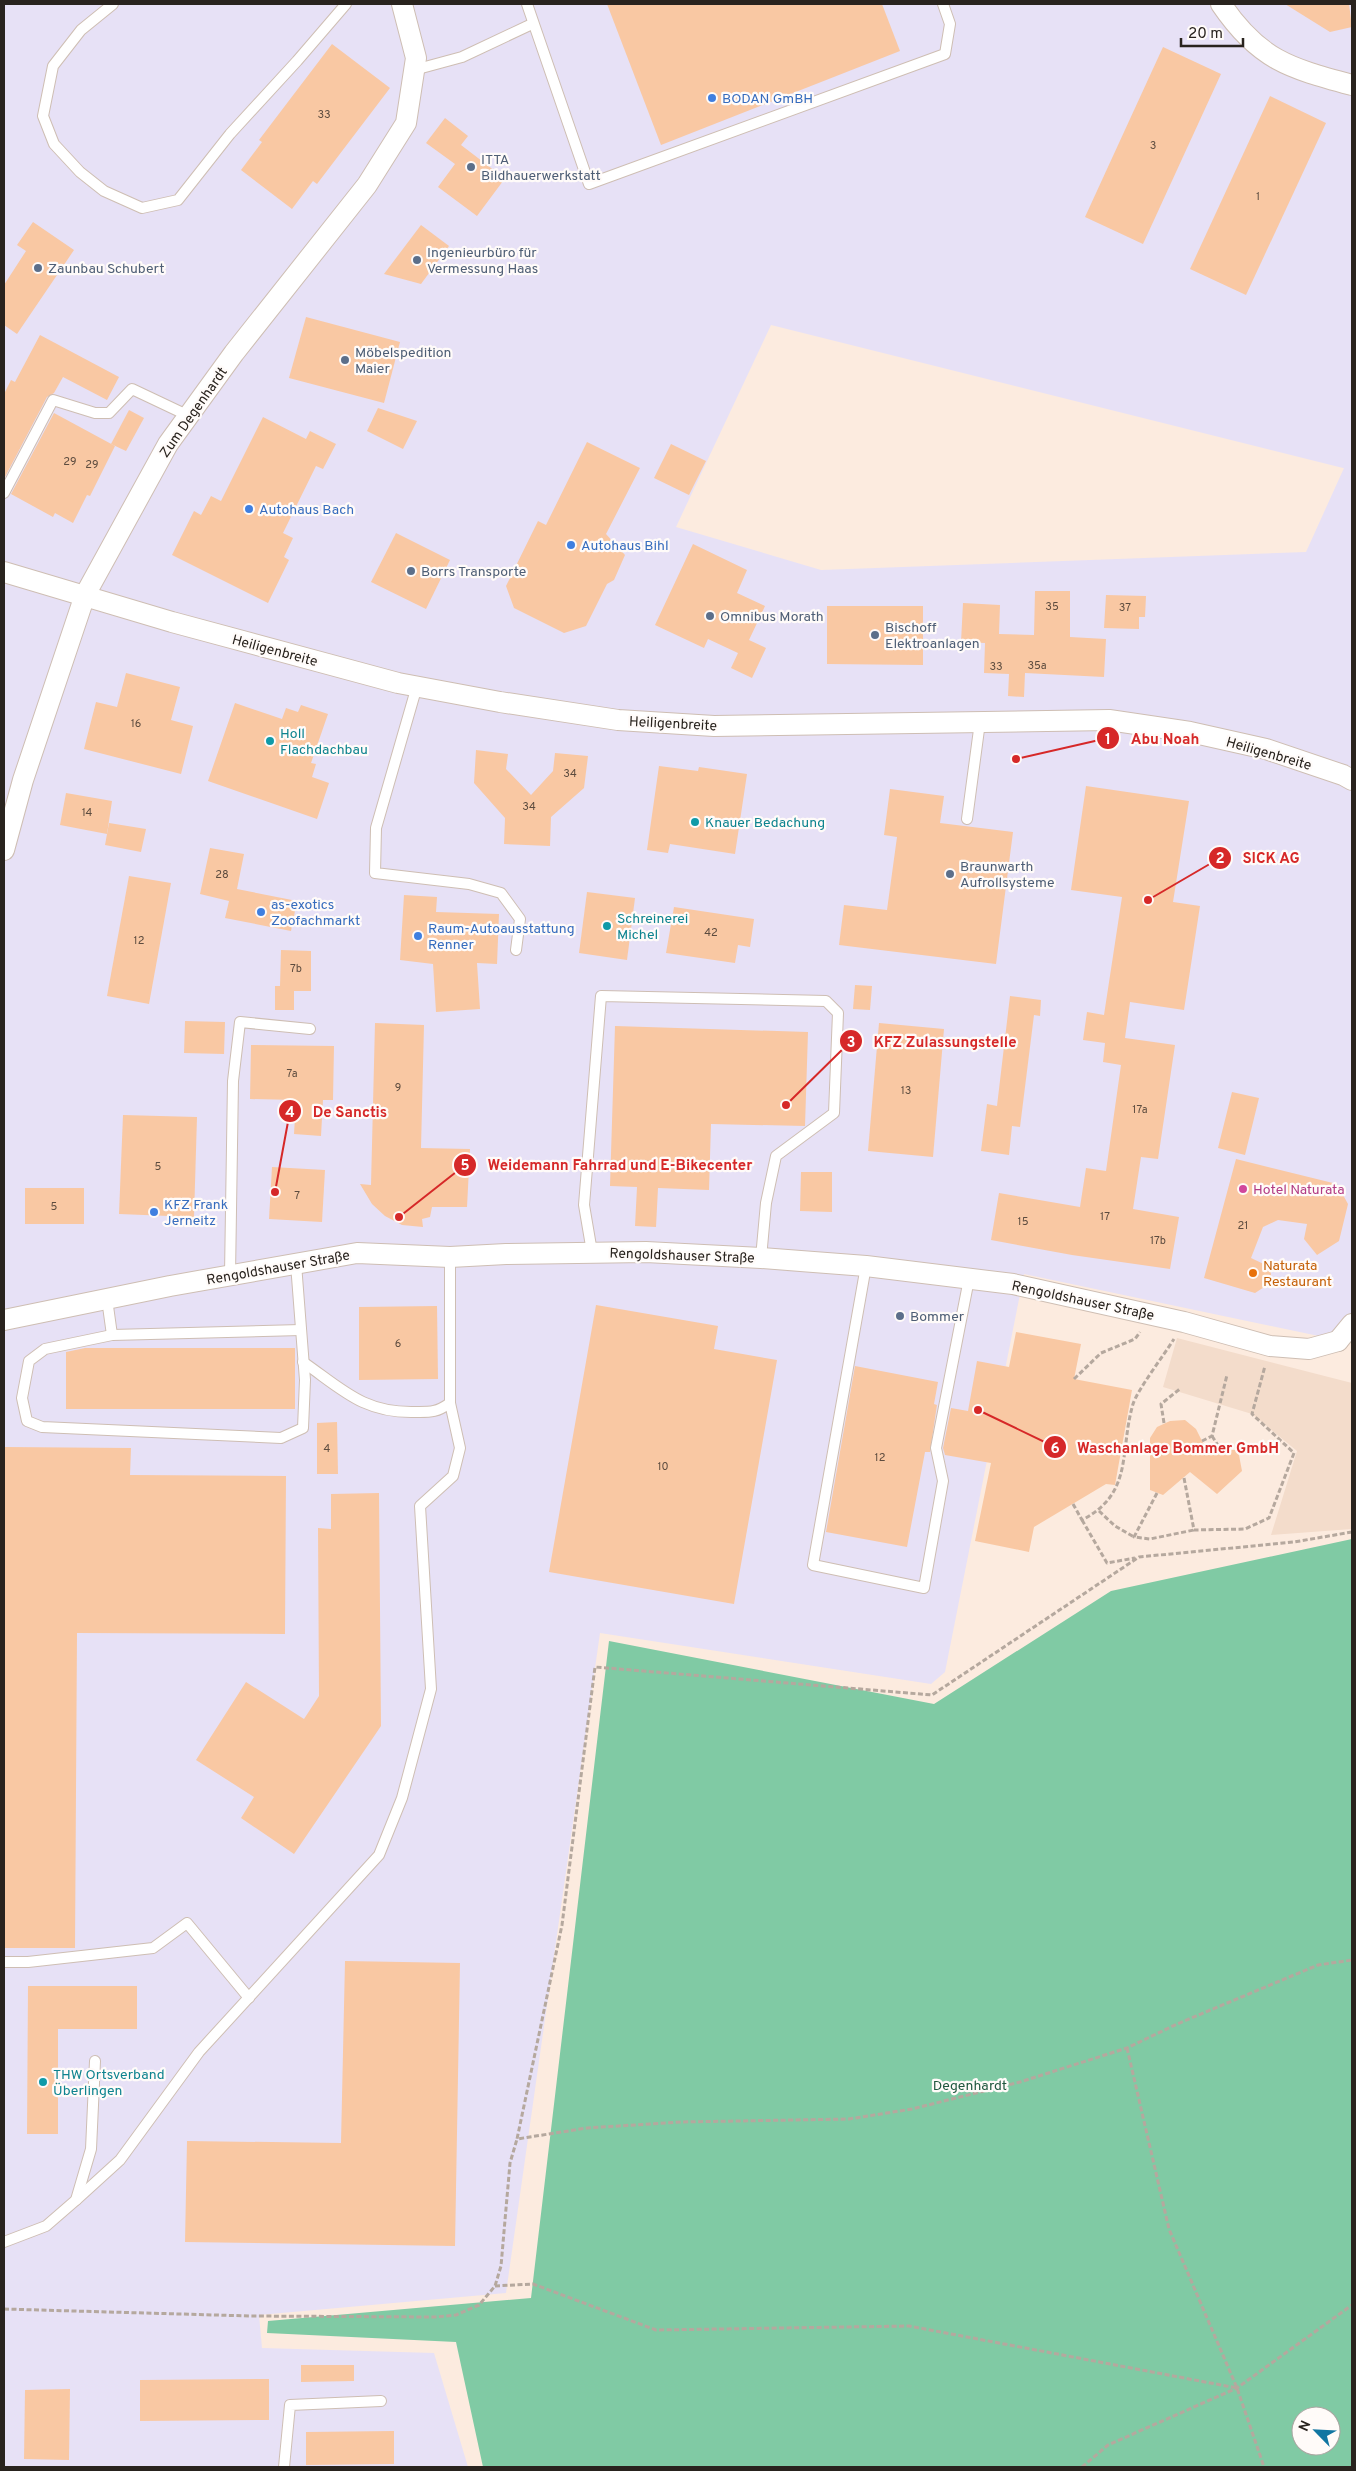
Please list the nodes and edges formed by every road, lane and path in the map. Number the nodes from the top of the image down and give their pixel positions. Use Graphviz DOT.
graph roads {
  1 [pos="114,4"];
  2 [pos="346,4"];
  3 [pos="402,4"];
  4 [pos="527,4"];
  5 [pos="943,4"];
  6 [pos="1221,4"];
  7 [pos="532,24"];
  8 [pos="414,70"];
  9 [pos="1352,85"];
  10 [pos="189,416"];
  11 [pos="4,493"];
  12 [pos="4,572"];
  13 [pos="85,595"];
  14 [pos="417,686"];
  15 [pos="980,722"];
  16 [pos="1352,780"];
  17 [pos="967,819"];
  18 [pos="4,850"];
  19 [pos="516,950"];
  20 [pos="310,1029"];
  21 [pos="592,1252"];
  22 [pos="450,1257"];
  23 [pos="761,1258"];
  24 [pos="296,1264"];
  25 [pos="866,1266"];
  26 [pos="230,1275"];
  27 [pos="968,1279"];
  28 [pos="106,1299"];
  29 [pos="1152,1315"];
  30 [pos="4,1320"];
  31 [pos="1184,1322"];
  32 [pos="1352,1324"];
  33 [pos="301,1330"];
  34 [pos="112,1334"];
  35 [pos="1270,1346"];
  36 [pos="1345,1346"];
  37 [pos="303,1362"];
  38 [pos="1227,1375"];
  39 [pos="1074,1379"];
  40 [pos="1181,1388"];
  41 [pos="450,1403"];
  42 [pos="1164,1423"];
  43 [pos="1212,1436"];
  44 [pos="1202,1441"];
  45 [pos="1221,1450"];
  46 [pos="1184,1478"];
  47 [pos="1157,1493"];
  48 [pos="1073,1504"];
  49 [pos="1099,1511"];
  50 [pos="1082,1520"];
  51 [pos="1194,1530"];
  52 [pos="1352,1532"];
  53 [pos="1134,1537"];
  54 [pos="1139,1557"];
  55 [pos="1352,1960"];
  56 [pos="4,1962"];
  57 [pos="249,1998"];
  58 [pos="1127,2048"];
  59 [pos="95,2061"];
  60 [pos="517,2139"];
  61 [pos="76,2200"];
  62 [pos="4,2242"];
  63 [pos="495,2286"];
  64 [pos="1352,2306"];
  65 [pos="4,2309"];
  66 [pos="1237,2388"];
  67 [pos="381,2401"];
  68 [pos="284,2467"];
  69 [pos="1082,2467"];
  70 [pos="1264,2467"];
  1 -- 2 [label="lane"];
  3 -- 8 [label="street, Zum Degenhardt"];
  4 -- 7 [label="lane"];
  5 -- 7 [label="lane"];
  6 -- 9 [label="street"];
  7 -- 8 [label="lane"];
  8 -- 10 [label="street, Zum Degenhardt"];
  10 -- 11 [label="lane"];
  10 -- 13 [label="street, Zum Degenhardt"];
  12 -- 13 [label="street, Heiligenbreite"];
  13 -- 14 [label="street, Heiligenbreite"];
  13 -- 18 [label="street, Zum Degenhardt"];
  14 -- 15 [label="street, Heiligenbreite"];
  14 -- 19 [label="lane"];
  15 -- 16 [label="street, Heiligenbreite"];
  15 -- 17 [label="lane"];
  20 -- 26 [label="lane"];
  21 -- 22 [label="street, Rengoldshauser Straße"];
  21 -- 23 [label="street, Rengoldshauser Straße"];
  21 -- 23 [label="lane"];
  22 -- 24 [label="street, Rengoldshauser Straße"];
  22 -- 41 [label="lane"];
  23 -- 25 [label="street, Rengoldshauser Straße"];
  24 -- 26 [label="street, Rengoldshauser Straße"];
  24 -- 33 [label="lane"];
  25 -- 27 [label="street, Rengoldshauser Straße"];
  25 -- 27 [label="lane"];
  26 -- 28 [label="street, Rengoldshauser Straße"];
  27 -- 29 [label="street, Rengoldshauser Straße"];
  28 -- 30 [label="street, Rengoldshauser Straße"];
  28 -- 34 [label="lane"];
  29 -- 31 [label="street, Rengoldshauser Straße"];
  29 -- 39 [label="path"];
  31 -- 35 [label="street, Rengoldshauser Straße"];
  31 -- 49 [label="path"];
  32 -- 36 [label="street"];
  33 -- 34 [label="lane"];
  33 -- 37 [label="lane"];
  34 -- 37 [label="lane"];
  35 -- 36 [label="street, Rengoldshauser Straße"];
  35 -- 51 [label="path"];
  37 -- 41 [label="lane"];
  38 -- 43 [label="path"];
  40 -- 42 [label="path"];
  41 -- 57 [label="lane"];
  43 -- 44 [label="path"];
  43 -- 45 [label="path"];
  46 -- 51 [label="path"];
  47 -- 53 [label="path"];
  48 -- 50 [label="path"];
  49 -- 50 [label="path"];
  49 -- 53 [label="path"];
  50 -- 54 [label="path"];
  51 -- 53 [label="path"];
  52 -- 54 [label="path"];
  54 -- 60 [label="path"];
  55 -- 58 [label="path"];
  56 -- 57 [label="lane"];
  57 -- 61 [label="lane"];
  58 -- 60 [label="path"];
  58 -- 66 [label="path"];
  59 -- 61 [label="lane"];
  60 -- 63 [label="path"];
  61 -- 62 [label="lane"];
  63 -- 65 [label="path"];
  63 -- 66 [label="path"];
  64 -- 66 [label="path"];
  66 -- 69 [label="path"];
  66 -- 70 [label="path"];
  67 -- 68 [label="lane"];
}
